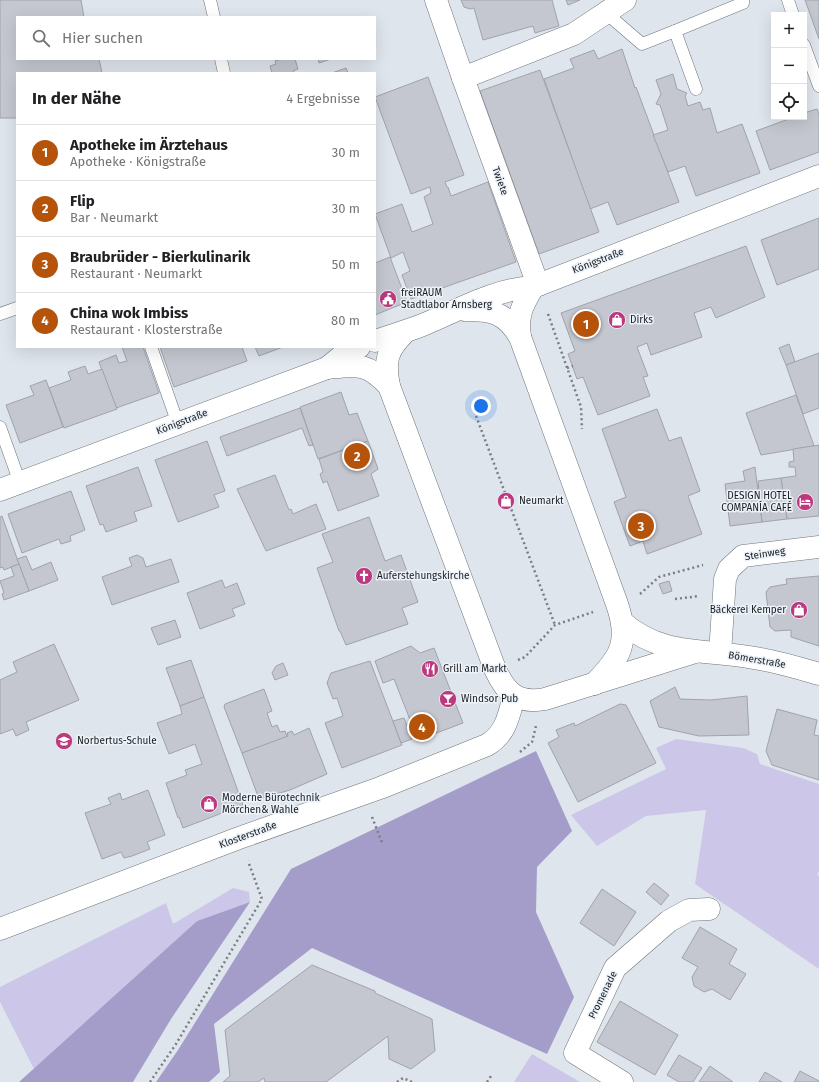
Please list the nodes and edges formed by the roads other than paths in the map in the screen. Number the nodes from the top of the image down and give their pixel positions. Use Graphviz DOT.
graph roads {
  1 [pos="210,0"];
  2 [pos="436,0"];
  3 [pos="625,0"];
  4 [pos="743,0"];
  5 [pos="788,0"];
  6 [pos="792,12"];
  7 [pos="606,13"];
  8 [pos="214,16"];
  9 [pos="675,31"];
  10 [pos="805,48"];
  11 [pos="221,60"];
  12 [pos="224,72"];
  13 [pos="462,78"];
  14 [pos="819,86"];
  15 [pos="696,89"];
  16 [pos="819,176"];
  17 [pos="536,286"];
  18 [pos="16,308"];
  19 [pos="460,310"];
  20 [pos="0,314"];
  21 [pos="405,332"];
  22 [pos="520,336"];
  23 [pos="376,341"];
  24 [pos="151,348"];
  25 [pos="357,348"];
  26 [pos="327,368"];
  27 [pos="389,386"];
  28 [pos="178,424"];
  29 [pos="0,427"];
  30 [pos="10,486"];
  31 [pos="819,547"];
  32 [pos="620,613"];
  33 [pos="695,652"];
  34 [pos="720,653"];
  35 [pos="819,674"];
  36 [pos="593,685"];
  37 [pos="514,696"];
  38 [pos="709,909"];
  39 [pos="0,929"];
  40 [pos="622,1082"];
  1 -- 8 [label="lane"];
  2 -- 13 [label="street, Twiete"];
  3 -- 7 [label="street"];
  4 -- 9 [label="lane"];
  5 -- 6 [label="lane"];
  7 -- 9 [label="lane"];
  7 -- 13 [label="street"];
  9 -- 15 [label="lane"];
  10 -- 14 [label="lane"];
  11 -- 12 [label="lane"];
  13 -- 17 [label="street, Twiete"];
  16 -- 17 [label="street, Königstraße"];
  17 -- 19 [label="street, Königstraße"];
  17 -- 22 [label="street"];
  18 -- 20 [label="lane"];
  19 -- 21 [label="street, Königstraße"];
  19 -- 22 [label="street"];
  21 -- 23 [label="street, Königstraße"];
  21 -- 27 [label="street"];
  22 -- 32 [label="street"];
  24 -- 28 [label="lane"];
  25 -- 26 [label="street, Königstraße"];
  26 -- 27 [label="street"];
  26 -- 28 [label="street, Königstraße"];
  27 -- 37 [label="street"];
  28 -- 30 [label="street, Königstraße"];
  29 -- 30 [label="lane"];
  31 -- 34 [label="street, Steinweg"];
  32 -- 33 [label="street"];
  32 -- 36 [label="street"];
  33 -- 34 [label="street, Bömerstraße"];
  33 -- 36 [label="street"];
  34 -- 35 [label="street, Bömerstraße"];
  36 -- 37 [label="street"];
  37 -- 39 [label="street, Klosterstraße"];
  38 -- 40 [label="street, Promenade"];
}
